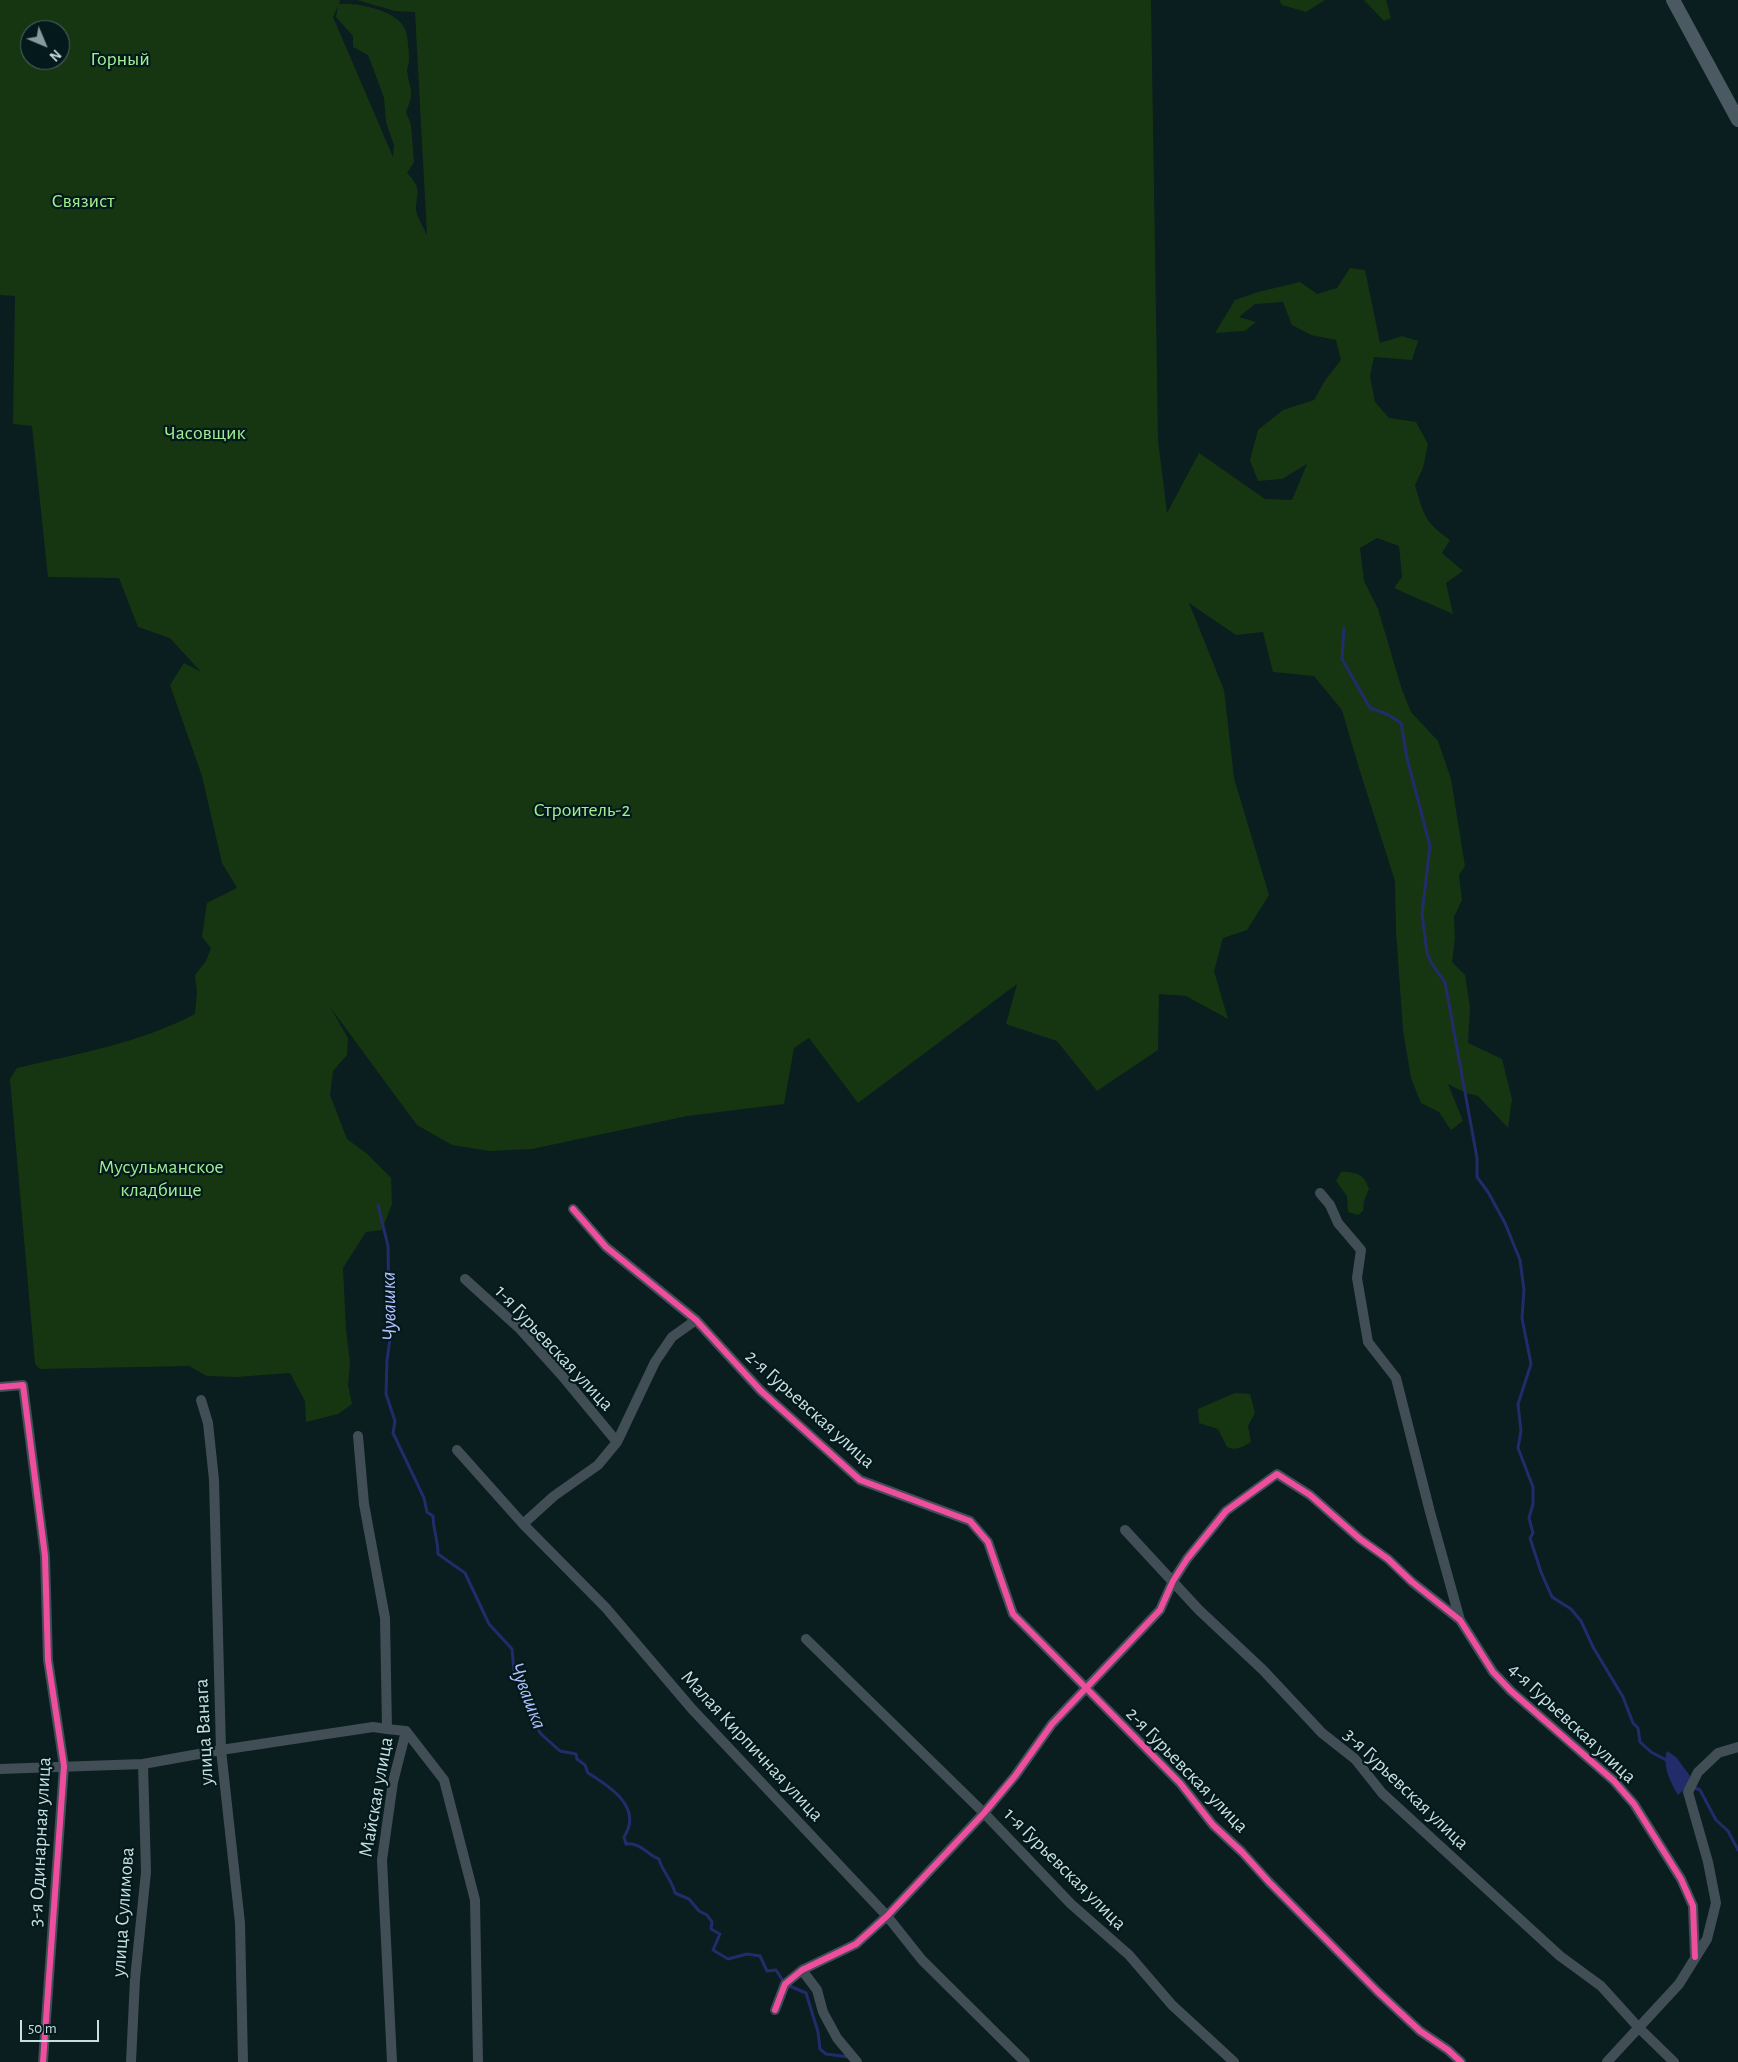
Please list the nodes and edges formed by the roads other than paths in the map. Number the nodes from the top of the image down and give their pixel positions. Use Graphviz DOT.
graph roads {
  1 [pos="1673,0"];
  2 [pos="1738,120"];
  3 [pos="1320,1193"];
  4 [pos="573,1209"];
  5 [pos="464,1279"];
  6 [pos="696,1320"];
  7 [pos="0,1387"];
  8 [pos="201,1400"];
  9 [pos="358,1436"];
  10 [pos="616,1442"];
  11 [pos="456,1450"];
  12 [pos="523,1524"];
  13 [pos="1125,1530"];
  14 [pos="1173,1581"];
  15 [pos="1460,1620"];
  16 [pos="806,1639"];
  17 [pos="1087,1689"];
  18 [pos="387,1729"];
  19 [pos="406,1731"];
  20 [pos="1738,1746"];
  21 [pos="221,1750"];
  22 [pos="143,1764"];
  23 [pos="64,1766"];
  24 [pos="0,1769"];
  25 [pos="984,1813"];
  26 [pos="887,1916"];
  27 [pos="1695,1957"];
  28 [pos="802,1970"];
  29 [pos="775,2010"];
  30 [pos="1639,2028"];
  31 [pos="43,2062"];
  32 [pos="131,2062"];
  33 [pos="243,2062"];
  34 [pos="392,2062"];
  35 [pos="478,2062"];
  36 [pos="856,2062"];
  37 [pos="1025,2062"];
  38 [pos="1234,2062"];
  39 [pos="1460,2062"];
  40 [pos="1607,2062"];
  41 [pos="1674,2062"];
  1 -- 2 [label="main road"];
  3 -- 15 [label="street"];
  4 -- 6 [label="street, 2-я Гурьевская улица"];
  5 -- 10 [label="street, 1-я Гурьевская улица"];
  6 -- 10 [label="street"];
  6 -- 17 [label="street, 2-я Гурьевская улица"];
  7 -- 23 [label="street, 3-я Одинарная улица"];
  8 -- 21 [label="street, улица Ванага"];
  9 -- 18 [label="street, Майская улица"];
  10 -- 12 [label="street"];
  11 -- 12 [label="street, Малая Кирпичная улица"];
  12 -- 26 [label="street, Малая Кирпичная улица"];
  13 -- 14 [label="street, 3-я Гурьевская улица"];
  14 -- 15 [label="street, 4-я Гурьевская улица"];
  14 -- 17 [label="street"];
  14 -- 30 [label="street, 3-я Гурьевская улица"];
  15 -- 27 [label="street, 4-я Гурьевская улица"];
  16 -- 25 [label="street, 1-я Гурьевская улица"];
  17 -- 25 [label="street"];
  17 -- 39 [label="street, 2-я Гурьевская улица"];
  18 -- 19 [label="street, Майская улица"];
  18 -- 21 [label="street"];
  19 -- 34 [label="street, Майская улица"];
  19 -- 35 [label="street"];
  20 -- 27 [label="street"];
  21 -- 22 [label="street"];
  21 -- 33 [label="street, улица Ванага"];
  22 -- 23 [label="street"];
  22 -- 32 [label="street, улица Сулимова"];
  23 -- 24 [label="street"];
  23 -- 31 [label="street, 3-я Одинарная улица"];
  25 -- 26 [label="street"];
  25 -- 38 [label="street, 1-я Гурьевская улица"];
  26 -- 28 [label="street"];
  26 -- 37 [label="street, Малая Кирпичная улица"];
  27 -- 30 [label="street"];
  28 -- 29 [label="street"];
  28 -- 36 [label="street"];
  30 -- 40 [label="street"];
  30 -- 41 [label="street, 3-я Гурьевская улица"];
}
